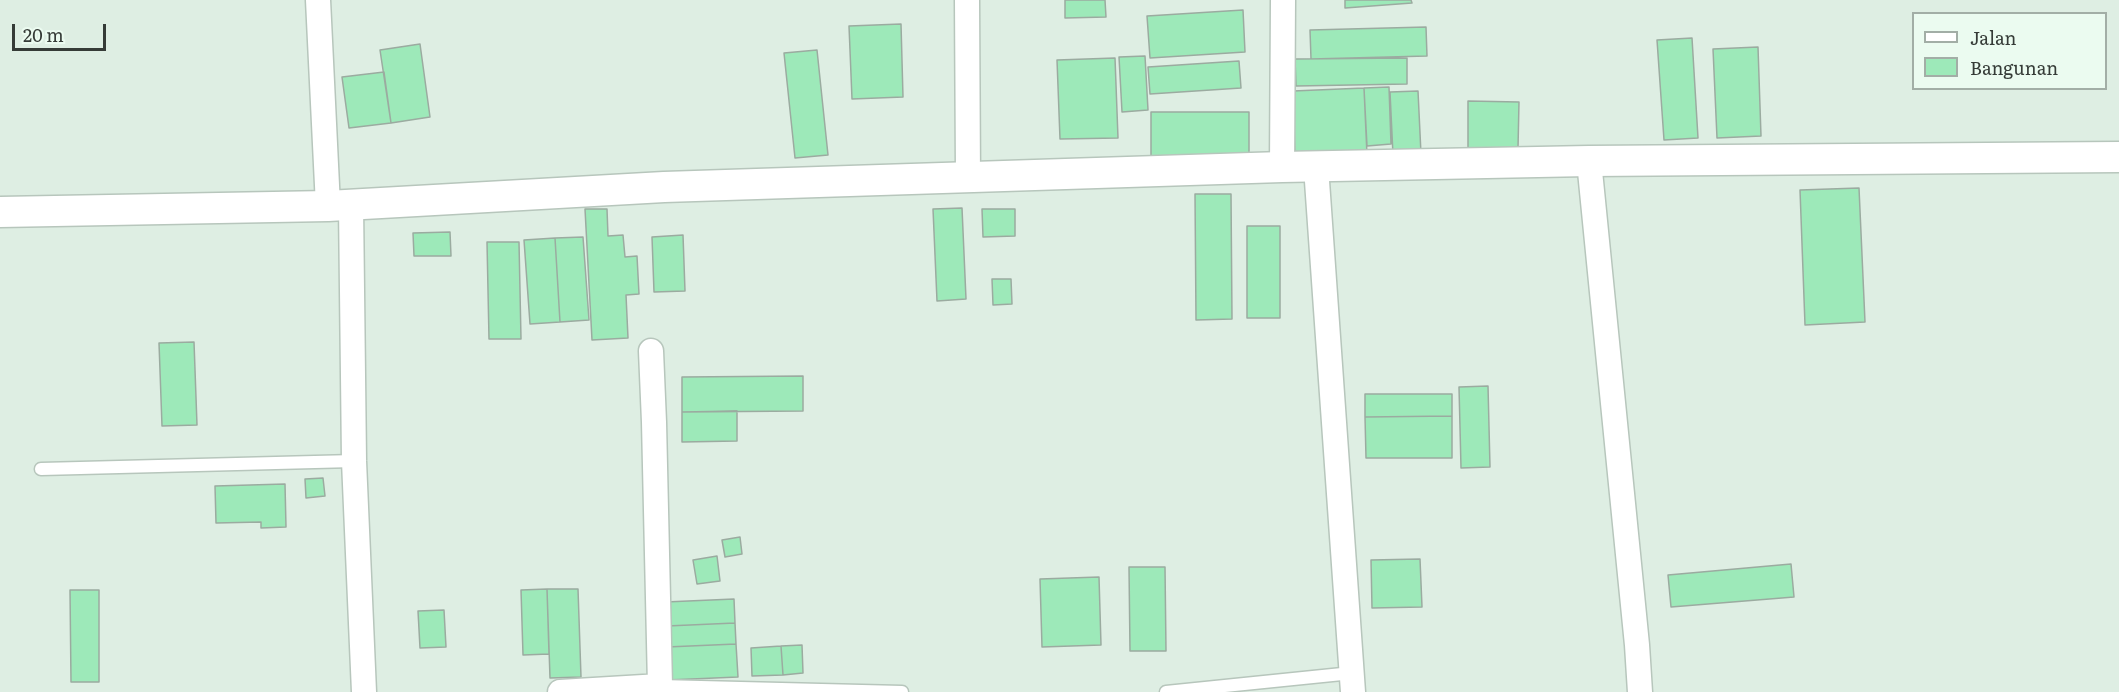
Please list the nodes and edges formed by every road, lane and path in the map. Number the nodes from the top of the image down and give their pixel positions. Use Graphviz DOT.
graph roads {
  1 [pos="318,0"];
  2 [pos="967,0"];
  3 [pos="1283,0"];
  4 [pos="2119,157"];
  5 [pos="1589,161"];
  6 [pos="1316,166"];
  7 [pos="1282,167"];
  8 [pos="968,177"];
  9 [pos="339,206"];
  10 [pos="0,212"];
  11 [pos="651,351"];
  12 [pos="354,461"];
  13 [pos="41,469"];
  14 [pos="1352,683"];
  15 [pos="660,686"];
  16 [pos="364,692"];
  17 [pos="560,692"];
  18 [pos="902,692"];
  19 [pos="1166,692"];
  20 [pos="1640,692"];
  1 -- 9 [label="street"];
  2 -- 8 [label="street"];
  3 -- 7 [label="street"];
  4 -- 5 [label="street"];
  5 -- 6 [label="street"];
  5 -- 20 [label="street"];
  6 -- 7 [label="street"];
  6 -- 14 [label="street"];
  7 -- 8 [label="street"];
  8 -- 9 [label="street"];
  9 -- 10 [label="street"];
  9 -- 12 [label="street"];
  11 -- 15 [label="street"];
  12 -- 13 [label="lane"];
  12 -- 16 [label="street"];
  14 -- 19 [label="lane"];
  15 -- 17 [label="street"];
  15 -- 18 [label="lane"];
}
